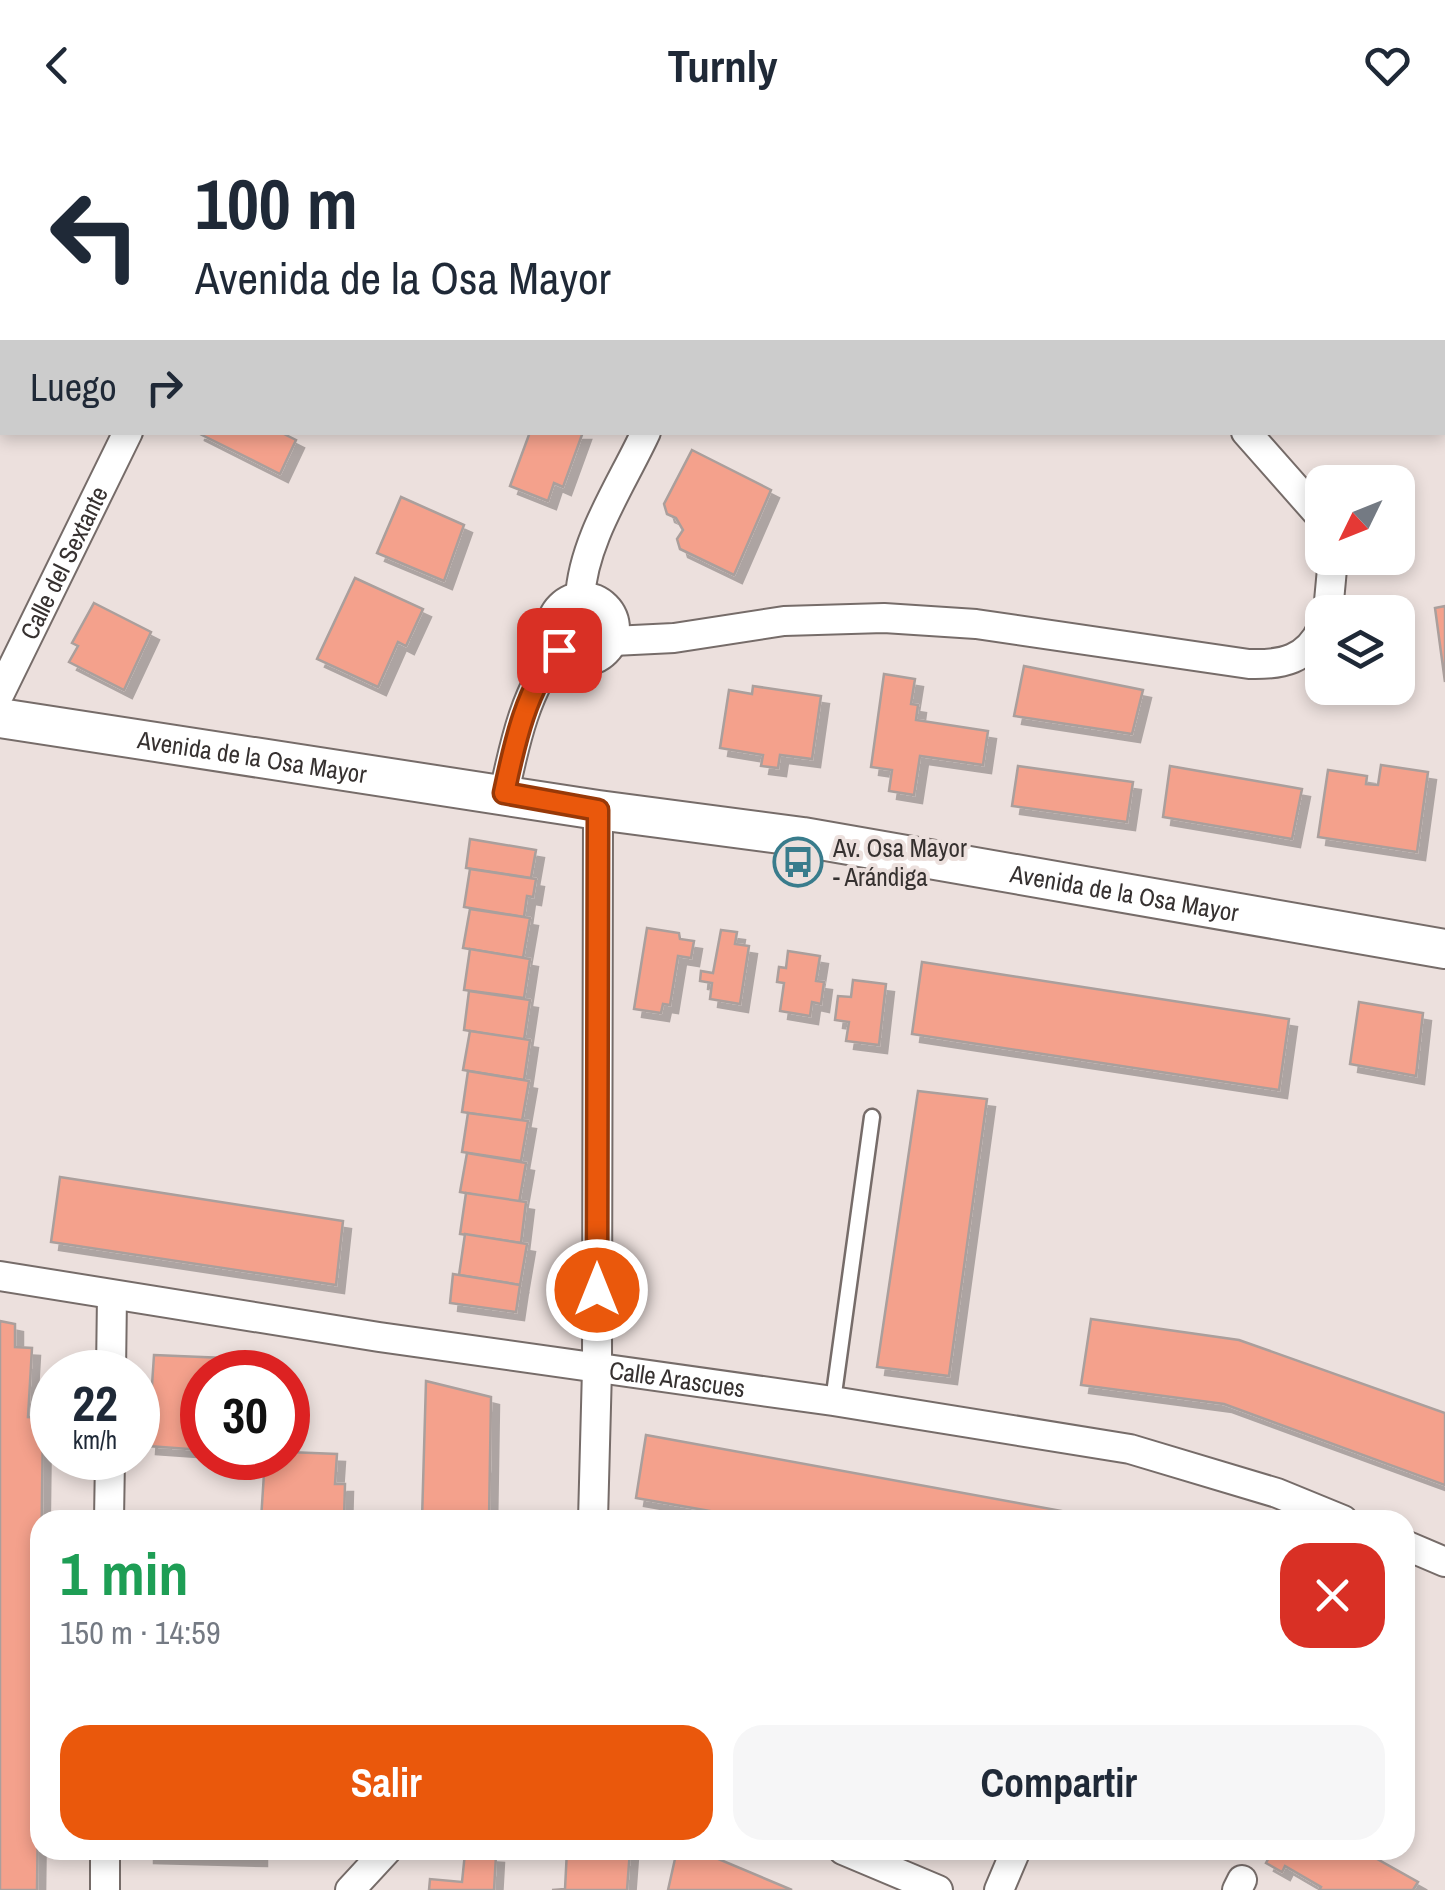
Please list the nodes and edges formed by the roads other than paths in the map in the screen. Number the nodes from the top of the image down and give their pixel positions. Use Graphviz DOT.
graph roads {
  1 [pos="127,435"];
  2 [pos="645,435"];
  3 [pos="1249,435"];
  4 [pos="1305,499"];
  5 [pos="580,598"];
  6 [pos="613,640"];
  7 [pos="559,650"];
  8 [pos="1305,651"];
  9 [pos="0,694"];
  10 [pos="0,718"];
  11 [pos="504,793"];
  12 [pos="598,810"];
  13 [pos="1445,949"];
  14 [pos="872,1118"];
  15 [pos="0,1276"];
  16 [pos="112,1295"];
  17 [pos="111,1350"];
  18 [pos="597,1369"];
  19 [pos="832,1402"];
  20 [pos="110,1480"];
  21 [pos="109,1510"];
  22 [pos="593,1510"];
  23 [pos="1319,1510"];
  24 [pos="1415,1549"];
  25 [pos="1445,1562"];
  26 [pos="105,1860"];
  27 [pos="378,1860"];
  28 [pos="866,1860"];
  29 [pos="1012,1860"];
  30 [pos="105,1890"];
  31 [pos="350,1890"];
  32 [pos="938,1890"];
  33 [pos="999,1890"];
  1 -- 9 [label="street, Calle del Sextante"];
  2 -- 5 [label="street"];
  3 -- 4 [label="street"];
  5 -- 6 [label="street"];
  5 -- 7 [label="street"];
  6 -- 7 [label="street"];
  6 -- 8 [label="street"];
  7 -- 11 [label="street"];
  10 -- 11 [label="main road, Avenida de la Osa Mayor"];
  11 -- 12 [label="main road, Avenida de la Osa Mayor"];
  12 -- 13 [label="main road, Avenida de la Osa Mayor"];
  12 -- 18 [label="street"];
  14 -- 19 [label="lane"];
  15 -- 16 [label="street, Calle Arascues"];
  16 -- 17 [label="street"];
  16 -- 18 [label="street, Calle Arascues"];
  18 -- 19 [label="street, Calle Arascues"];
  18 -- 22 [label="street"];
  19 -- 23 [label="street, Calle Arascues"];
  20 -- 21 [label="street"];
  24 -- 25 [label="street"];
  26 -- 30 [label="street"];
  27 -- 31 [label="street"];
  28 -- 32 [label="street"];
  29 -- 33 [label="street"];
}
